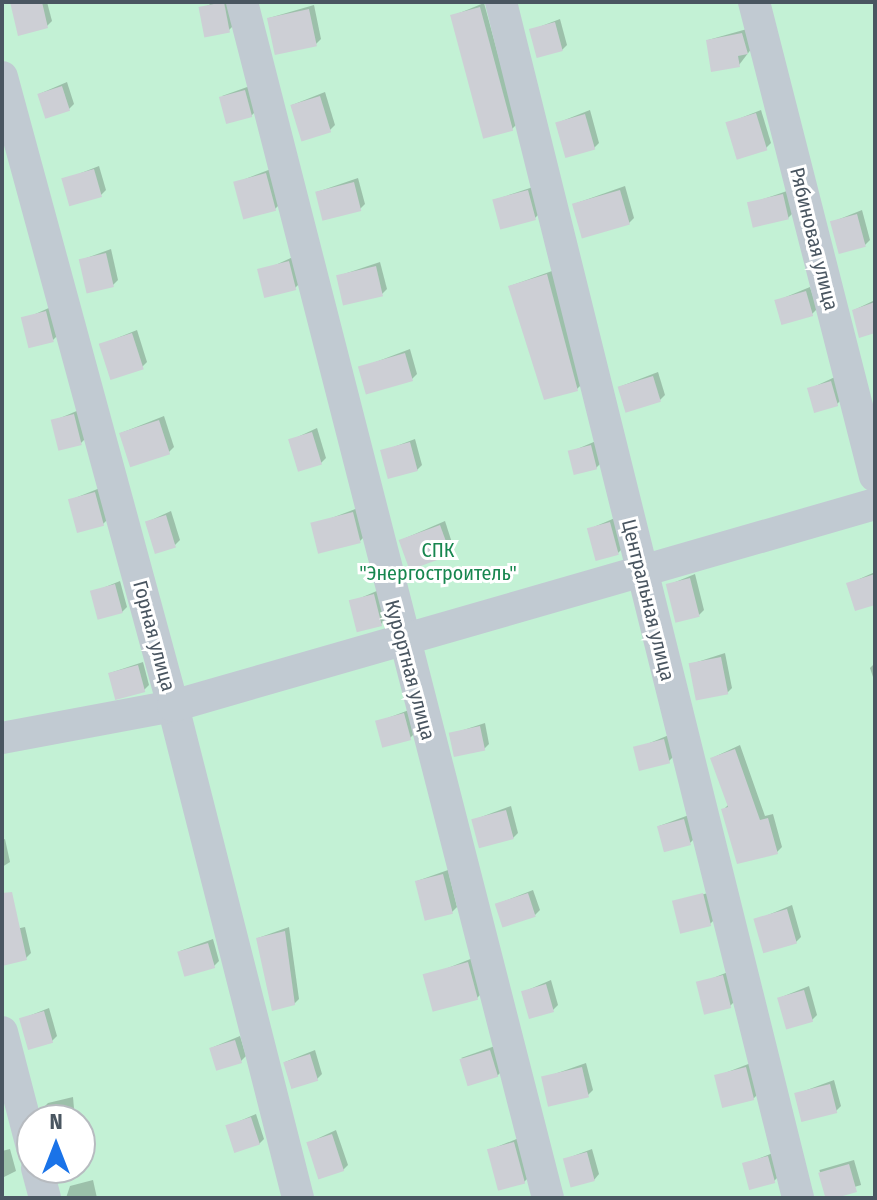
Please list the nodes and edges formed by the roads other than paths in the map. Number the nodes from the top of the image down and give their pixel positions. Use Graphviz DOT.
graph roads {
  1 [pos="242,2"];
  2 [pos="501,2"];
  3 [pos="754,2"];
  4 [pos="2,77"];
  5 [pos="875,476"];
  6 [pos="875,504"];
  7 [pos="641,574"];
  8 [pos="403,643"];
  9 [pos="173,706"];
  10 [pos="2,738"];
  11 [pos="2,1032"];
  12 [pos="21,1104"];
  13 [pos="298,1198"];
  14 [pos="548,1198"];
  15 [pos="798,1198"];
  1 -- 8 [label="street, Курортная улица"];
  2 -- 7 [label="street, Центральная улица"];
  3 -- 5 [label="street, Рябиновая улица"];
  4 -- 9 [label="street, Горная улица"];
  6 -- 7 [label="street"];
  7 -- 8 [label="street"];
  7 -- 15 [label="street, Центральная улица"];
  8 -- 9 [label="street"];
  8 -- 14 [label="street, Курортная улица"];
  9 -- 10 [label="street"];
  9 -- 13 [label="street, Горная улица"];
  11 -- 12 [label="street"];
}
